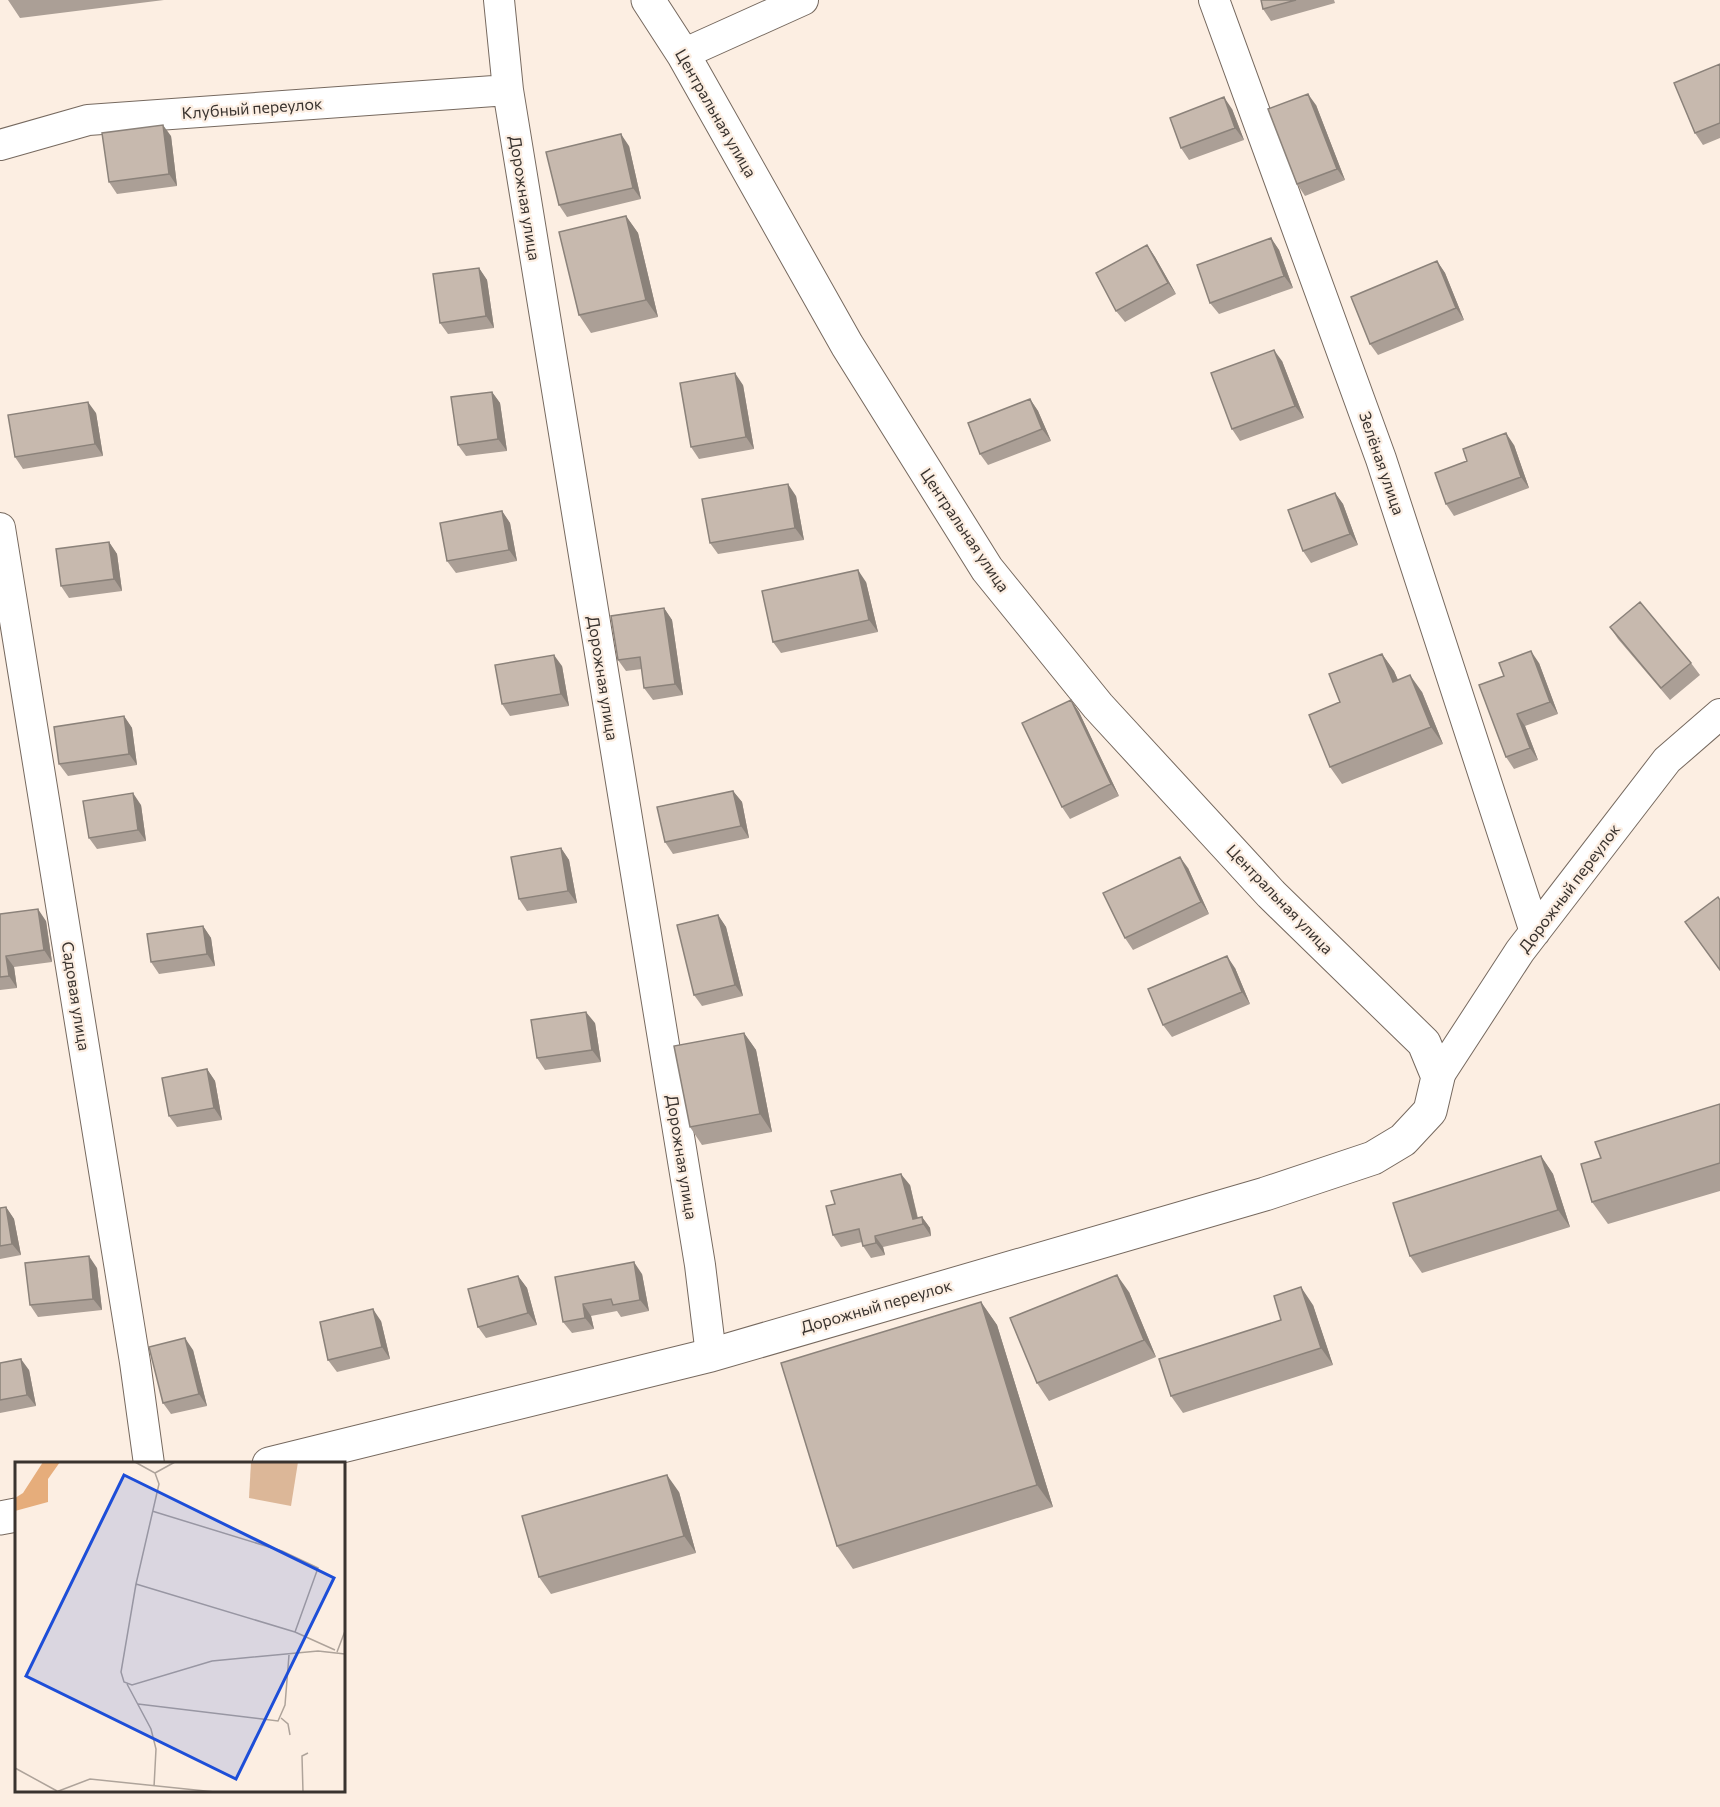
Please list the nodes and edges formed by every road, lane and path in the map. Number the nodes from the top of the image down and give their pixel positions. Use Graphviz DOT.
graph roads {
  1 [pos="499,0"];
  2 [pos="648,0"];
  3 [pos="803,0"];
  4 [pos="1214,0"];
  5 [pos="683,54"];
  6 [pos="508,90"];
  7 [pos="0,145"];
  8 [pos="0,528"];
  9 [pos="1720,714"];
  10 [pos="1535,932"];
  11 [pos="1438,1077"];
  12 [pos="711,1354"];
  13 [pos="149,1462"];
  14 [pos="277,1462"];
  15 [pos="15,1515"];
  16 [pos="0,1518"];
  1 -- 6 [label="street, Дорожная улица"];
  2 -- 5 [label="street, Центральная улица"];
  3 -- 5 [label="street"];
  4 -- 10 [label="street, Зелёная улица"];
  5 -- 11 [label="street, Центральная улица"];
  6 -- 7 [label="street, Клубный переулок"];
  6 -- 12 [label="street, Дорожная улица"];
  8 -- 13 [label="street, Садовая улица"];
  9 -- 10 [label="street, Дорожный переулок"];
  10 -- 11 [label="street, Дорожный переулок"];
  11 -- 12 [label="street, Дорожный переулок"];
  12 -- 14 [label="street, Дорожный переулок"];
  15 -- 16 [label="street"];
}
